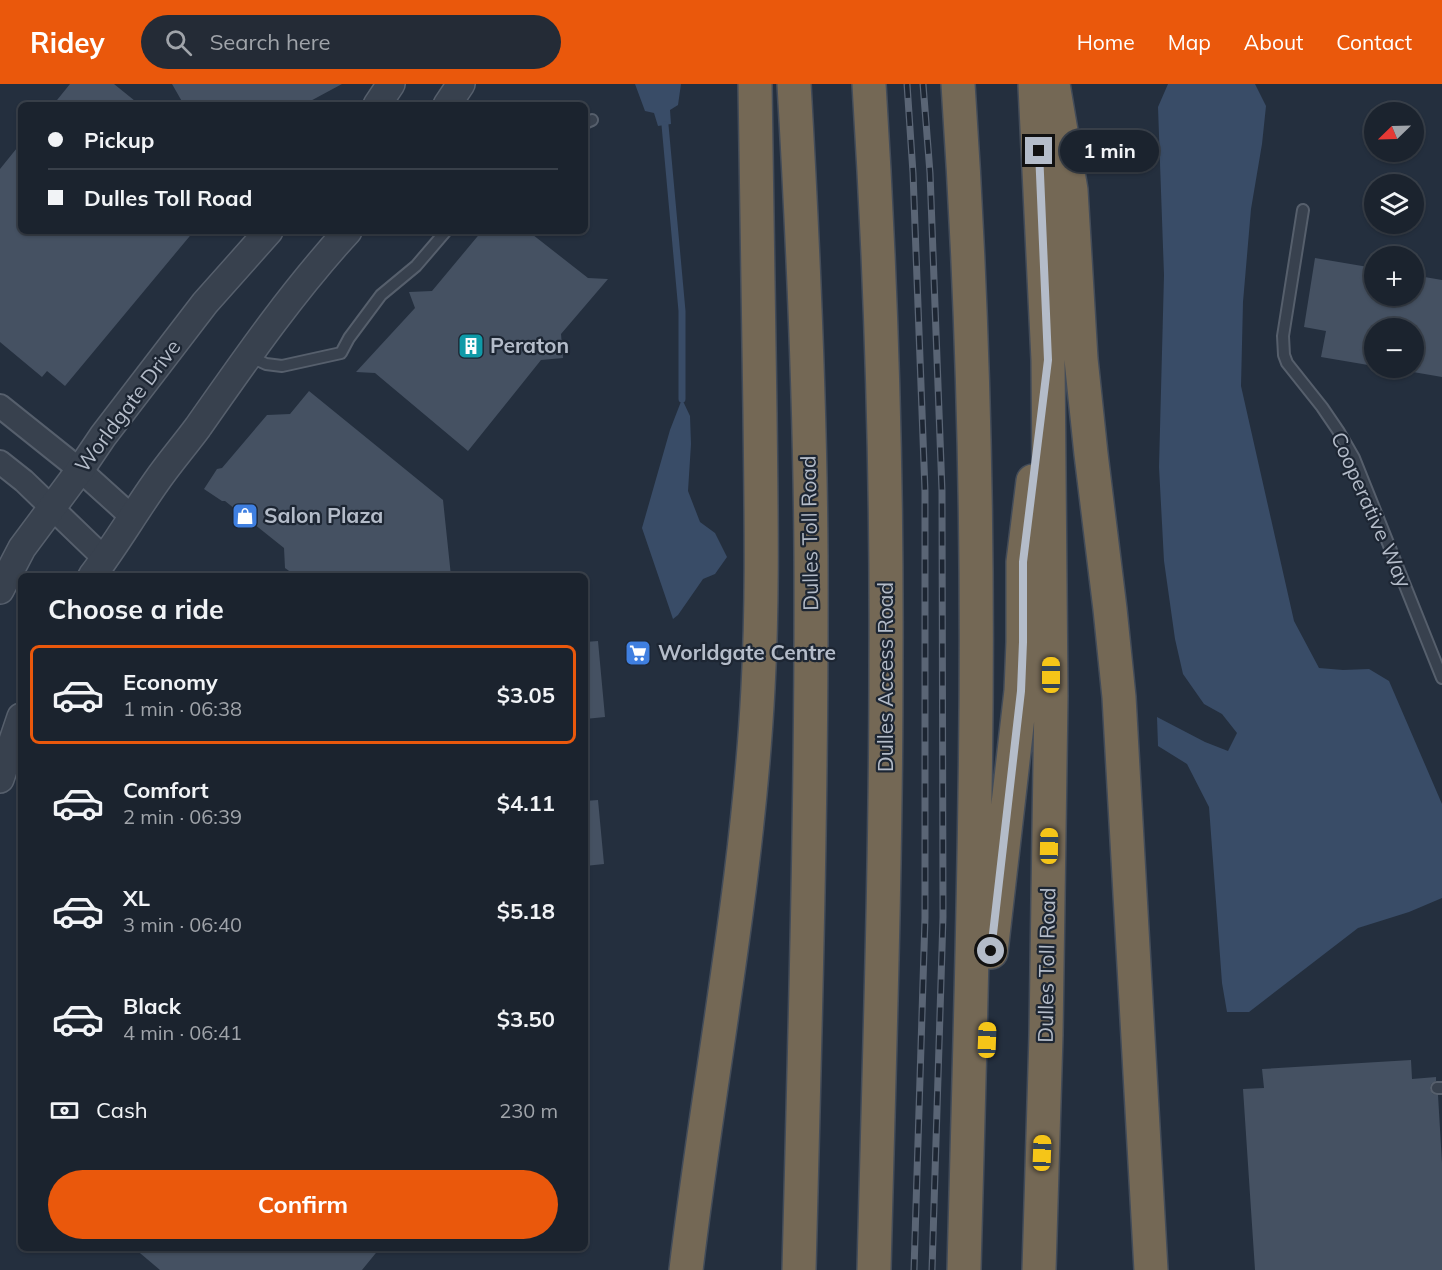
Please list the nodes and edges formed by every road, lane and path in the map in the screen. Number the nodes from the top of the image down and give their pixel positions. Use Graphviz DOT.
graph roads {
  1 [pos="390,84"];
  2 [pos="461,84"];
  3 [pos="755,84"];
  4 [pos="794,84"];
  5 [pos="869,84"];
  6 [pos="958,84"];
  7 [pos="1035,84"];
  8 [pos="1053,84"];
  9 [pos="379,102"];
  10 [pos="449,102"];
  11 [pos="1303,210"];
  12 [pos="267,234"];
  13 [pos="345,234"];
  14 [pos="443,234"];
  15 [pos="248,356"];
  16 [pos="1048,360"];
  17 [pos="0,406"];
  18 [pos="0,462"];
  19 [pos="80,470"];
  20 [pos="52,508"];
  21 [pos="132,517"];
  22 [pos="98,567"];
  23 [pos="0,590"];
  24 [pos="1442,678"];
  25 [pos="18,726"];
  26 [pos="0,779"];
  27 [pos="966,1213"];
  28 [pos="686,1270"];
  29 [pos="799,1270"];
  30 [pos="874,1270"];
  31 [pos="964,1270"];
  32 [pos="1039,1270"];
  33 [pos="1151,1270"];
  1 -- 9 [label="street"];
  2 -- 10 [label="street"];
  3 -- 28 [label="highway"];
  4 -- 29 [label="highway, Dulles Toll Road"];
  5 -- 30 [label="highway, Dulles Access Road"];
  6 -- 27 [label="highway"];
  7 -- 16 [label="highway, Dulles Toll Road"];
  8 -- 33 [label="highway"];
  11 -- 24 [label="lane, Cooperative Way"];
  12 -- 19 [label="street, Worldgate Drive"];
  13 -- 15 [label="street"];
  14 -- 15 [label="lane"];
  15 -- 21 [label="street"];
  16 -- 27 [label="highway"];
  16 -- 32 [label="highway, Dulles Toll Road"];
  17 -- 19 [label="street"];
  18 -- 20 [label="street"];
  19 -- 20 [label="street, Worldgate Drive"];
  19 -- 21 [label="street"];
  20 -- 22 [label="street"];
  20 -- 23 [label="street, Worldgate Drive"];
  21 -- 22 [label="street"];
  25 -- 26 [label="street"];
  27 -- 31 [label="highway"];
}
